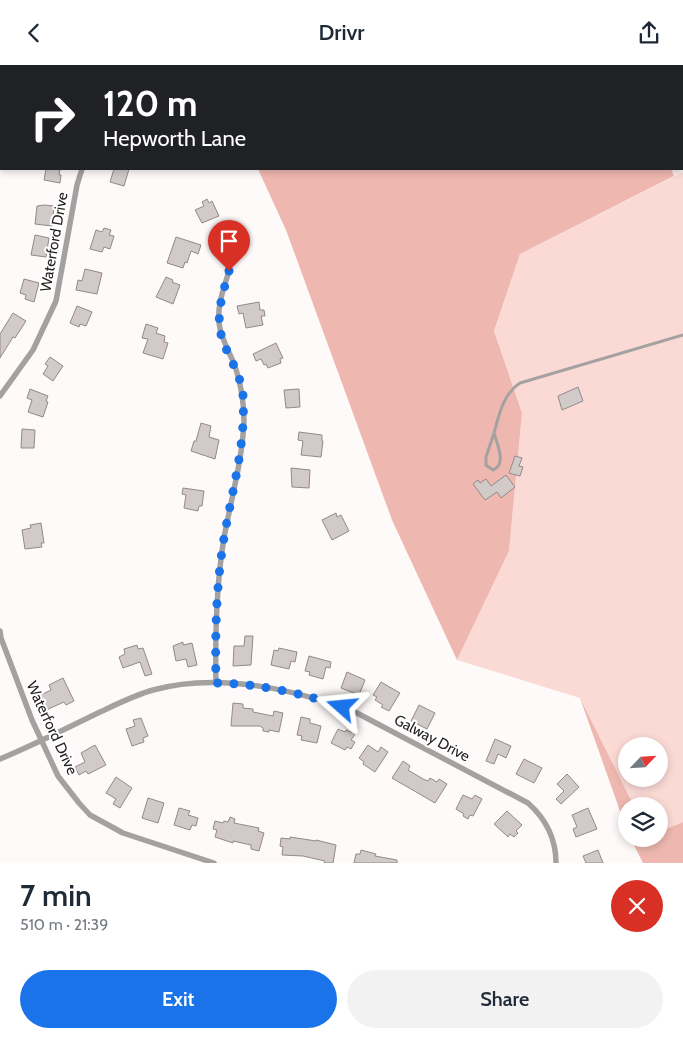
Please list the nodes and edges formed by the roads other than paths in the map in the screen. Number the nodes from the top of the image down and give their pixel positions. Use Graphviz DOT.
graph roads {
  1 [pos="82,170"];
  2 [pos="229,271"];
  3 [pos="683,335"];
  4 [pos="0,396"];
  5 [pos="494,433"];
  6 [pos="0,631"];
  7 [pos="216,683"];
  8 [pos="42,740"];
  9 [pos="0,759"];
  10 [pos="214,863"];
  11 [pos="556,863"];
  1 -- 4 [label="street, Waterford Drive"];
  2 -- 7 [label="street"];
  3 -- 5 [label="lane"];
  5 -- 5 [label="lane"];
  6 -- 8 [label="street, Waterford Drive"];
  7 -- 8 [label="street, Galway Drive"];
  7 -- 11 [label="street, Galway Drive"];
  8 -- 9 [label="street, Galway Drive"];
  8 -- 10 [label="street, Waterford Drive"];
}
